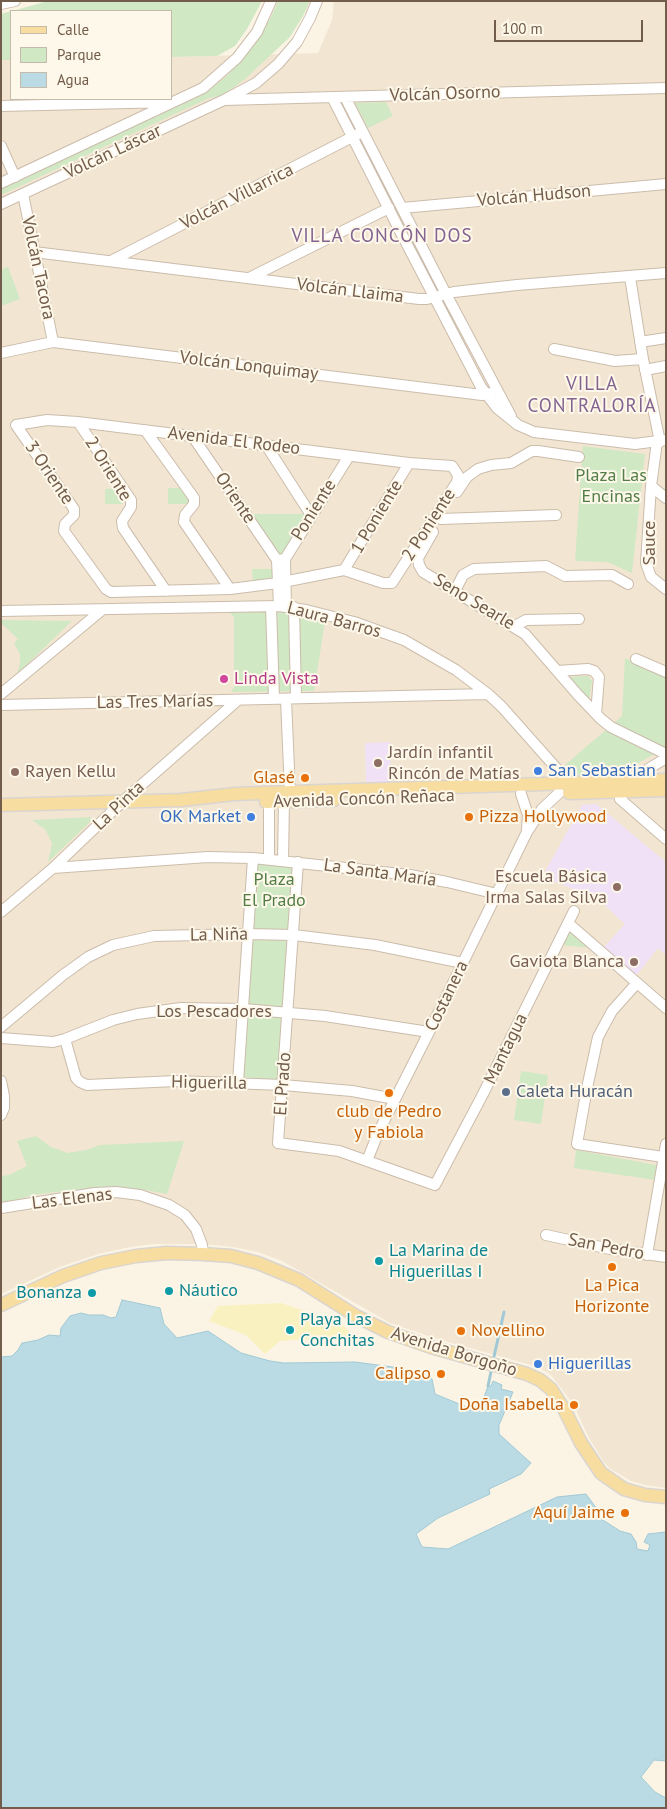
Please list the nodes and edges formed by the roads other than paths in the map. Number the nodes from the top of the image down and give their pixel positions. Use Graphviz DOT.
graph roads {
  1 [pos="15,1"];
  2 [pos="271,1"];
  3 [pos="317,1"];
  4 [pos="1,4"];
  5 [pos="666,88"];
  6 [pos="332,97"];
  7 [pos="345,97"];
  8 [pos="224,100"];
  9 [pos="178,102"];
  10 [pos="1,106"];
  11 [pos="363,132"];
  12 [pos="353,137"];
  13 [pos="1,146"];
  14 [pos="15,177"];
  15 [pos="1,183"];
  16 [pos="666,184"];
  17 [pos="23,194"];
  18 [pos="1,204"];
  19 [pos="389,208"];
  20 [pos="402,208"];
  21 [pos="34,252"];
  22 [pos="110,261"];
  23 [pos="666,273"];
  24 [pos="630,277"];
  25 [pos="250,278"];
  26 [pos="446,294"];
  27 [pos="434,297"];
  28 [pos="666,338"];
  29 [pos="53,342"];
  30 [pos="640,342"];
  31 [pos="554,349"];
  32 [pos="1,353"];
  33 [pos="643,359"];
  34 [pos="666,366"];
  35 [pos="645,370"];
  36 [pos="497,392"];
  37 [pos="486,395"];
  38 [pos="78,422"];
  39 [pos="16,425"];
  40 [pos="518,425"];
  41 [pos="145,430"];
  42 [pos="193,436"];
  43 [pos="661,441"];
  44 [pos="266,446"];
  45 [pos="348,456"];
  46 [pos="579,457"];
  47 [pos="409,464"];
  48 [pos="452,466"];
  49 [pos="651,486"];
  50 [pos="666,498"];
  51 [pos="311,515"];
  52 [pos="556,515"];
  53 [pos="441,519"];
  54 [pos="281,559"];
  55 [pos="344,570"];
  56 [pos="282,583"];
  57 [pos="628,584"];
  58 [pos="230,589"];
  59 [pos="666,589"];
  60 [pos="166,591"];
  61 [pos="455,591"];
  62 [pos="282,606"];
  63 [pos="102,610"];
  64 [pos="1,611"];
  65 [pos="579,619"];
  66 [pos="515,626"];
  67 [pos="636,659"];
  68 [pos="557,671"];
  69 [pos="666,672"];
  70 [pos="1,694"];
  71 [pos="488,694"];
  72 [pos="274,699"];
  73 [pos="291,699"];
  74 [pos="238,700"];
  75 [pos="1,705"];
  76 [pos="596,714"];
  77 [pos="666,754"];
  78 [pos="666,758"];
  79 [pos="666,780"];
  80 [pos="625,787"];
  81 [pos="574,789"];
  82 [pos="666,790"];
  83 [pos="559,793"];
  84 [pos="521,794"];
  85 [pos="269,797"];
  86 [pos="287,797"];
  87 [pos="122,802"];
  88 [pos="1,806"];
  89 [pos="527,832"];
  90 [pos="666,839"];
  91 [pos="253,858"];
  92 [pos="269,859"];
  93 [pos="283,861"];
  94 [pos="298,862"];
  95 [pos="53,868"];
  96 [pos="497,894"];
  97 [pos="574,911"];
  98 [pos="1,912"];
  99 [pos="568,923"];
  100 [pos="248,934"];
  101 [pos="294,935"];
  102 [pos="463,963"];
  103 [pos="637,983"];
  104 [pos="666,1008"];
  105 [pos="243,1009"];
  106 [pos="288,1012"];
  107 [pos="1,1028"];
  108 [pos="430,1032"];
  109 [pos="1,1038"];
  110 [pos="65,1039"];
  111 [pos="1,1081"];
  112 [pos="238,1083"];
  113 [pos="283,1084"];
  114 [pos="396,1099"];
  115 [pos="1,1116"];
  116 [pos="666,1144"];
  117 [pos="664,1158"];
  118 [pos="367,1161"];
  119 [pos="663,1177"];
  120 [pos="435,1185"];
  121 [pos="1,1208"];
  122 [pos="546,1235"];
  123 [pos="203,1254"];
  124 [pos="647,1255"];
  125 [pos="666,1257"];
  126 [pos="1,1304"];
  127 [pos="666,1497"];
  1 -- 4 [label="street"];
  2 -- 9 [label="street, Volcán Láscar"];
  3 -- 8 [label="street, Volcán Láscar"];
  5 -- 7 [label="street, Volcán Osorno"];
  6 -- 7 [label="street, Volcán Osorno"];
  6 -- 8 [label="street, Volcán Osorno"];
  6 -- 12 [label="street"];
  7 -- 11 [label="street"];
  8 -- 17 [label="street, Volcán Láscar"];
  9 -- 10 [label="street"];
  9 -- 14 [label="street, Volcán Láscar"];
  11 -- 12 [label="street, Volcán Villarrica"];
  11 -- 20 [label="street"];
  12 -- 19 [label="street"];
  12 -- 22 [label="street, Volcán Villarrica"];
  13 -- 14 [label="street"];
  14 -- 15 [label="street, Volcán Láscar"];
  16 -- 20 [label="street, Volcán Hudson"];
  17 -- 18 [label="street, Volcán Láscar"];
  17 -- 21 [label="street, Volcán Tacora"];
  19 -- 25 [label="street"];
  19 -- 27 [label="street"];
  20 -- 26 [label="street"];
  21 -- 22 [label="street, Volcán Llaima"];
  21 -- 29 [label="street, Volcán Tacora"];
  22 -- 25 [label="street, Volcán Llaima"];
  23 -- 24 [label="street, Volcán Llaima"];
  24 -- 26 [label="street, Volcán Llaima"];
  24 -- 30 [label="street, Sauce"];
  25 -- 27 [label="street, Volcán Llaima"];
  26 -- 27 [label="street, Volcán Llaima"];
  26 -- 36 [label="street"];
  27 -- 37 [label="street"];
  28 -- 30 [label="street"];
  29 -- 32 [label="street, Volcán Lonquimay"];
  29 -- 37 [label="street, Volcán Lonquimay"];
  30 -- 33 [label="street, Sauce"];
  31 -- 33 [label="street"];
  33 -- 35 [label="street, Sauce"];
  34 -- 35 [label="street"];
  35 -- 43 [label="street, Sauce"];
  36 -- 37 [label="street, Volcán Lonquimay"];
  36 -- 40 [label="street"];
  37 -- 40 [label="street"];
  38 -- 39 [label="street, Avenida El Rodeo"];
  38 -- 41 [label="street, Avenida El Rodeo"];
  38 -- 60 [label="street, 2 Oriente"];
  39 -- 60 [label="street, 3 Oriente"];
  40 -- 43 [label="street"];
  41 -- 42 [label="street, Avenida El Rodeo"];
  41 -- 58 [label="street"];
  42 -- 44 [label="street, Avenida El Rodeo"];
  42 -- 54 [label="street, Oriente"];
  43 -- 49 [label="street, Sauce"];
  44 -- 45 [label="street, Avenida El Rodeo"];
  44 -- 51 [label="street"];
  45 -- 47 [label="street, Avenida El Rodeo"];
  45 -- 51 [label="street, Poniente"];
  46 -- 53 [label="street, Seno Searle"];
  47 -- 48 [label="street, Avenida El Rodeo"];
  47 -- 55 [label="street, 1 Poniente"];
  48 -- 55 [label="street, 2 Poniente"];
  49 -- 50 [label="street"];
  49 -- 59 [label="street, Sauce"];
  51 -- 54 [label="street, Poniente"];
  52 -- 53 [label="street"];
  53 -- 61 [label="street, Seno Searle"];
  54 -- 56 [label="street"];
  55 -- 56 [label="street"];
  56 -- 58 [label="street"];
  56 -- 62 [label="street"];
  57 -- 61 [label="street"];
  58 -- 60 [label="street"];
  61 -- 66 [label="street, Seno Searle"];
  62 -- 63 [label="street, Laura Barros"];
  62 -- 71 [label="street, Laura Barros"];
  62 -- 72 [label="street"];
  62 -- 73 [label="street"];
  63 -- 64 [label="street, Laura Barros"];
  63 -- 70 [label="street"];
  65 -- 66 [label="street"];
  66 -- 68 [label="street, Seno Searle"];
  67 -- 69 [label="street"];
  68 -- 76 [label="street, Seno Searle"];
  68 -- 76 [label="street"];
  71 -- 73 [label="street, Las Tres Marías"];
  71 -- 81 [label="street, Laura Barros"];
  72 -- 73 [label="street, Las Tres Marías"];
  72 -- 74 [label="street, Las Tres Marías"];
  73 -- 86 [label="street"];
  74 -- 75 [label="street, Las Tres Marías"];
  74 -- 87 [label="street, La Pinta"];
  76 -- 77 [label="street, Seno Searle"];
  78 -- 80 [label="street"];
  79 -- 80 [label="main road, Avenida Concón Reñaca"];
  80 -- 81 [label="main road, Avenida Concón Reñaca"];
  80 -- 82 [label="main road, Avenida Concón Reñaca"];
  80 -- 90 [label="street"];
  81 -- 83 [label="main road, Avenida Concón Reñaca"];
  81 -- 86 [label="main road, Avenida Concón Reñaca"];
  83 -- 84 [label="main road, Avenida Concón Reñaca"];
  83 -- 89 [label="street, Costanera"];
  84 -- 86 [label="main road, Avenida Concón Reñaca"];
  84 -- 89 [label="street, Costanera"];
  85 -- 86 [label="main road, Avenida Concón Reñaca"];
  85 -- 87 [label="main road, Avenida Concón Reñaca"];
  85 -- 92 [label="street"];
  86 -- 93 [label="street"];
  87 -- 88 [label="main road, Avenida Concón Reñaca"];
  87 -- 95 [label="street, La Pinta"];
  89 -- 96 [label="street, Costanera"];
  91 -- 92 [label="street, La Santa María"];
  91 -- 95 [label="street, La Santa María"];
  91 -- 100 [label="street"];
  92 -- 93 [label="street, La Santa María"];
  93 -- 94 [label="street, La Santa María"];
  94 -- 96 [label="street, La Santa María"];
  94 -- 101 [label="street, El Prado"];
  95 -- 98 [label="street, La Pinta"];
  96 -- 102 [label="street, Costanera"];
  97 -- 99 [label="street, Mantagua"];
  99 -- 103 [label="street"];
  99 -- 120 [label="street, Mantagua"];
  100 -- 101 [label="street, La Niña"];
  100 -- 105 [label="street"];
  100 -- 107 [label="street, La Niña"];
  101 -- 102 [label="street, La Niña"];
  101 -- 106 [label="street, El Prado"];
  102 -- 108 [label="street, Costanera"];
  103 -- 104 [label="street"];
  103 -- 117 [label="street"];
  105 -- 106 [label="street, Los Pescadores"];
  105 -- 110 [label="street, Los Pescadores"];
  105 -- 112 [label="street"];
  106 -- 108 [label="street, Los Pescadores"];
  106 -- 113 [label="street, El Prado"];
  108 -- 114 [label="street, Costanera"];
  109 -- 110 [label="street, Los Pescadores"];
  110 -- 112 [label="street, Higuerilla"];
  111 -- 115 [label="street"];
  112 -- 113 [label="street, Higuerilla"];
  113 -- 114 [label="street, Higuerilla"];
  113 -- 118 [label="street, El Prado"];
  114 -- 118 [label="street, Costanera"];
  116 -- 117 [label="street"];
  117 -- 119 [label="street"];
  118 -- 120 [label="street, El Prado"];
  119 -- 124 [label="street"];
  121 -- 123 [label="street, Las Elenas"];
  122 -- 124 [label="street, San Pedro"];
  123 -- 126 [label="main road, Avenida Borgoño"];
  123 -- 127 [label="main road, Avenida Borgoño"];
  124 -- 125 [label="street, San Pedro"];
}
